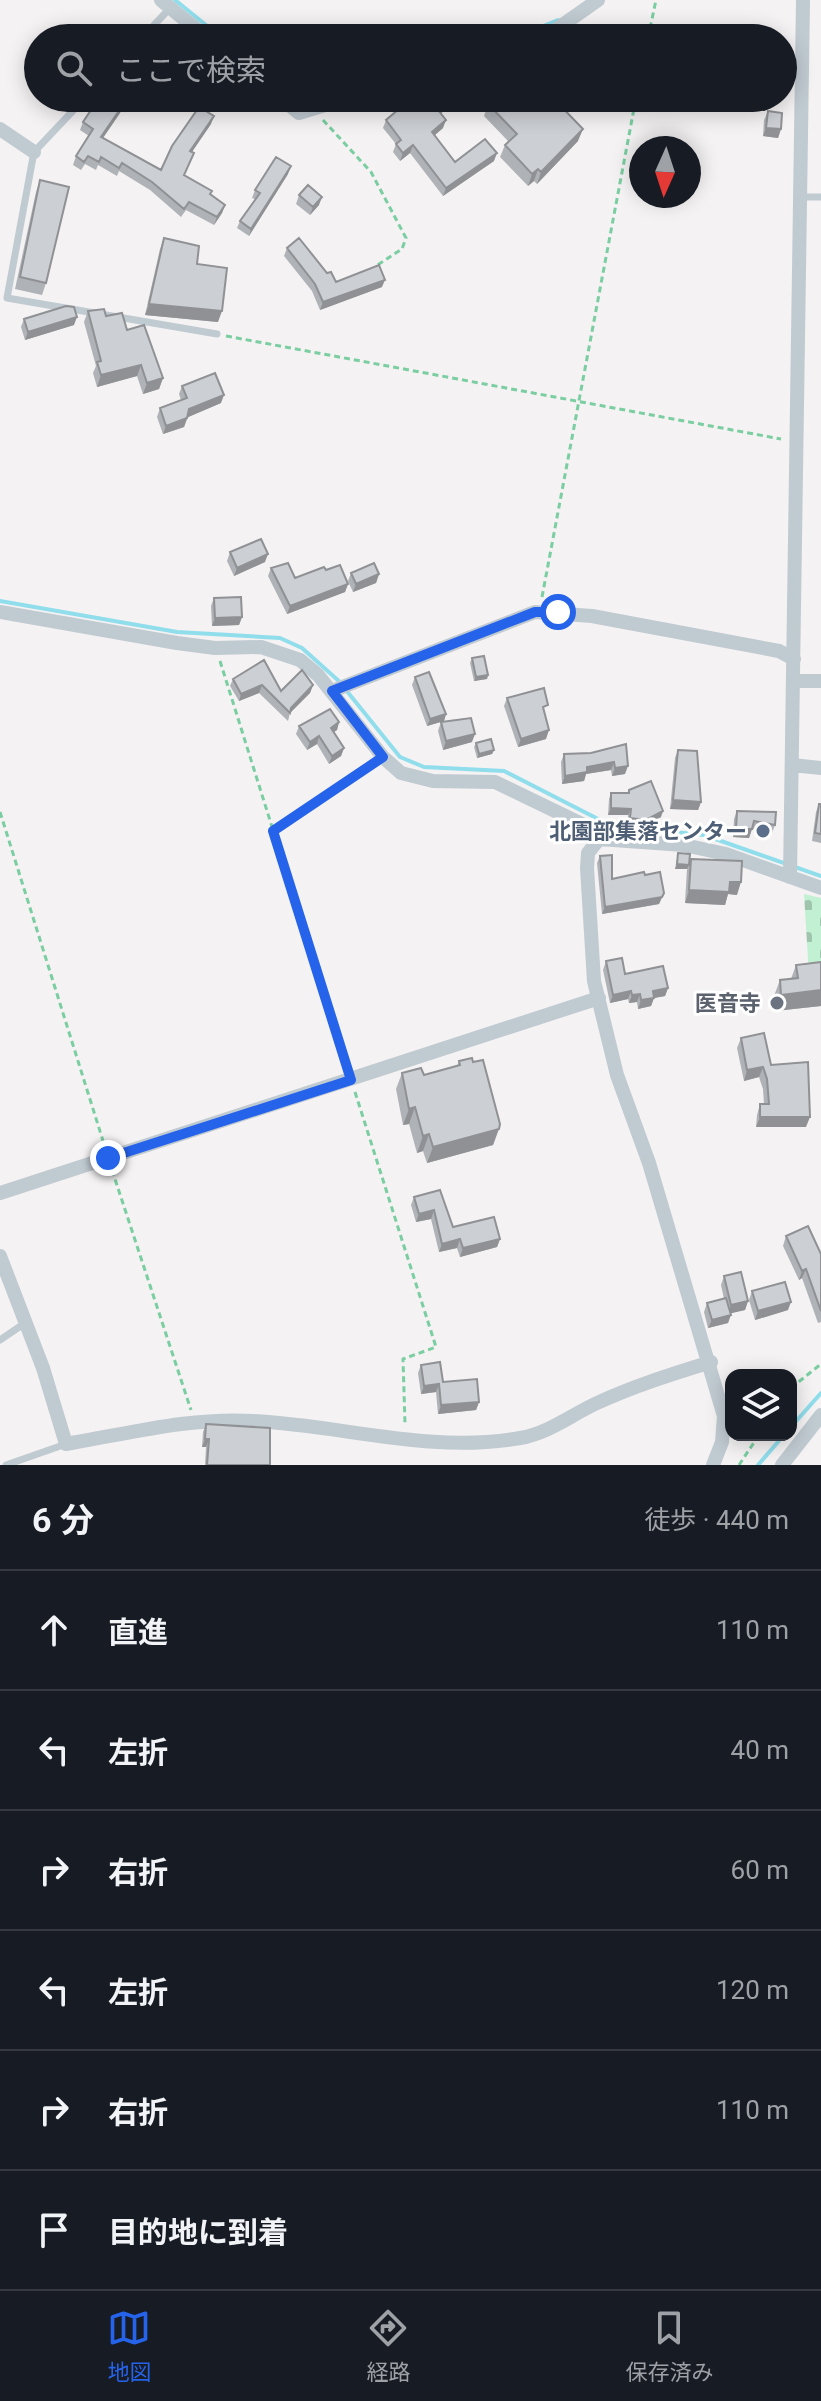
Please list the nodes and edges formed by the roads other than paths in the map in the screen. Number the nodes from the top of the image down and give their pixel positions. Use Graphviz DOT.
graph roads {
  1 [pos="598,0"];
  2 [pos="803,0"];
  3 [pos="166,4"];
  4 [pos="152,24"];
  5 [pos="190,24"];
  6 [pos="564,24"];
  7 [pos="72,112"];
  8 [pos="0,129"];
  9 [pos="34,152"];
  10 [pos="801,197"];
  11 [pos="821,197"];
  12 [pos="217,334"];
  13 [pos="0,612"];
  14 [pos="794,659"];
  15 [pos="793,681"];
  16 [pos="821,681"];
  17 [pos="332,691"];
  18 [pos="792,765"];
  19 [pos="821,768"];
  20 [pos="599,839"];
  21 [pos="790,877"];
  22 [pos="821,888"];
  23 [pos="599,998"];
  24 [pos="0,1193"];
  25 [pos="0,1256"];
  26 [pos="25,1323"];
  27 [pos="0,1340"];
  28 [pos="711,1362"];
  29 [pos="821,1415"];
  30 [pos="66,1444"];
  31 [pos="7,1465"];
  32 [pos="713,1465"];
  33 [pos="782,1465"];
  1 -- 6 [label="street"];
  2 -- 10 [label="street"];
  3 -- 4 [label="lane"];
  3 -- 5 [label="street"];
  7 -- 9 [label="lane"];
  8 -- 9 [label="street"];
  9 -- 12 [label="lane"];
  10 -- 11 [label="lane"];
  10 -- 14 [label="street"];
  13 -- 17 [label="street"];
  14 -- 15 [label="street"];
  14 -- 17 [label="street"];
  15 -- 16 [label="street"];
  15 -- 18 [label="street"];
  17 -- 20 [label="street"];
  18 -- 19 [label="street"];
  18 -- 21 [label="street"];
  20 -- 21 [label="street"];
  20 -- 23 [label="street"];
  21 -- 22 [label="street"];
  23 -- 24 [label="street"];
  23 -- 28 [label="street"];
  25 -- 26 [label="street"];
  26 -- 27 [label="lane"];
  26 -- 30 [label="street"];
  28 -- 30 [label="street"];
  28 -- 32 [label="street"];
  29 -- 33 [label="street"];
  30 -- 31 [label="lane"];
}
